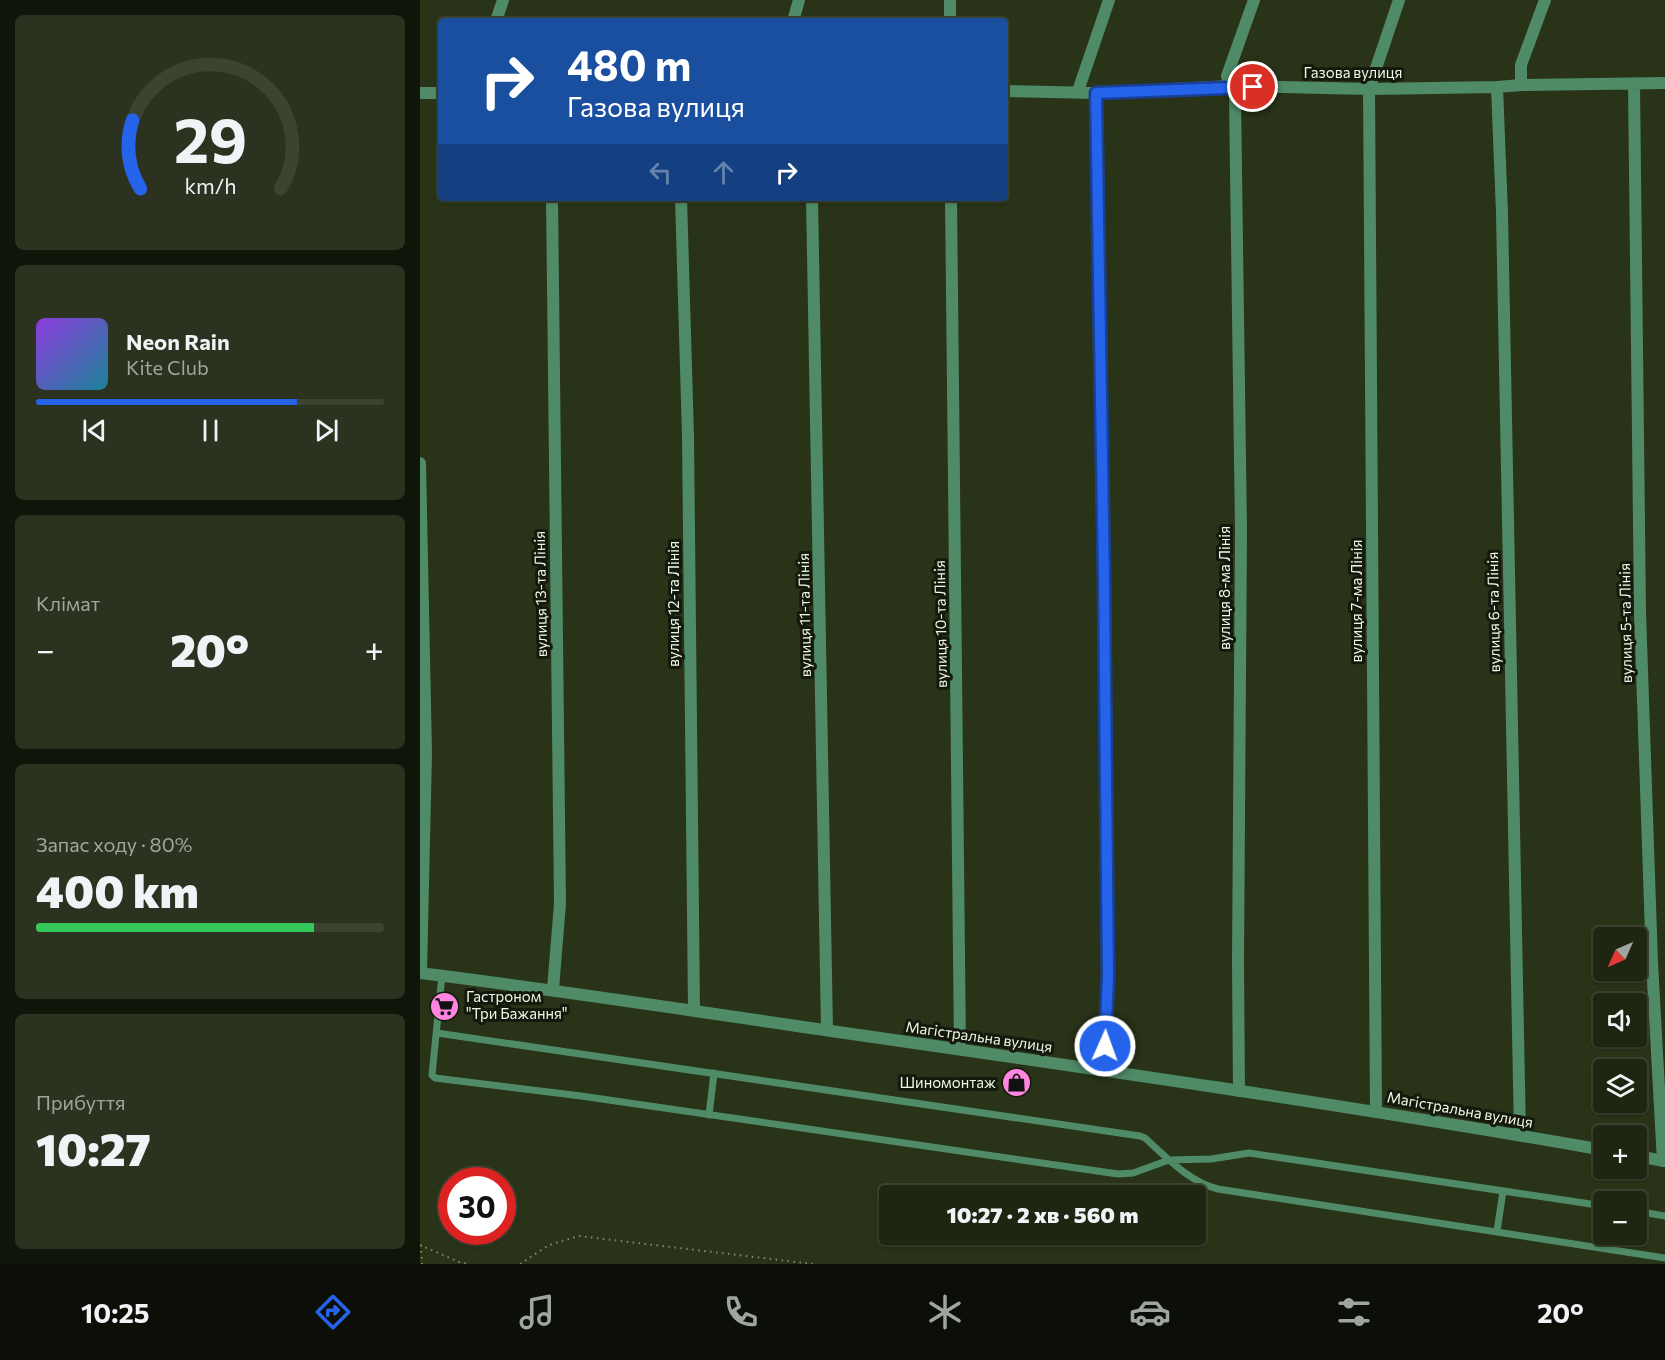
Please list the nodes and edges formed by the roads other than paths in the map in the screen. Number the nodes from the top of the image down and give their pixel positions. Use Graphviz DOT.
graph roads {
  1 [pos="503,0"];
  2 [pos="799,0"];
  3 [pos="950,0"];
  4 [pos="1109,0"];
  5 [pos="1254,0"];
  6 [pos="1399,0"];
  7 [pos="1545,0"];
  8 [pos="497,18"];
  9 [pos="794,18"];
  10 [pos="950,18"];
  11 [pos="1665,83"];
  12 [pos="1634,84"];
  13 [pos="1521,85"];
  14 [pos="1230,86"];
  15 [pos="1497,87"];
  16 [pos="1369,89"];
  17 [pos="1008,91"];
  18 [pos="1078,91"];
  19 [pos="420,93"];
  20 [pos="438,93"];
  21 [pos="1096,93"];
  22 [pos="552,201"];
  23 [pos="681,201"];
  24 [pos="812,201"];
  25 [pos="951,201"];
  26 [pos="420,463"];
  27 [pos="420,973"];
  28 [pos="442,975"];
  29 [pos="553,989"];
  30 [pos="694,1010"];
  31 [pos="827,1030"];
  32 [pos="437,1033"];
  33 [pos="960,1049"];
  34 [pos="1104,1070"];
  35 [pos="714,1073"];
  36 [pos="1239,1091"];
  37 [pos="1376,1112"];
  38 [pos="709,1115"];
  39 [pos="1520,1136"];
  40 [pos="1593,1148"];
  41 [pos="1647,1158"];
  42 [pos="1169,1161"];
  43 [pos="1664,1161"];
  44 [pos="1503,1191"];
  45 [pos="1593,1204"];
  46 [pos="1647,1213"];
  47 [pos="1665,1216"];
  48 [pos="1497,1232"];
  49 [pos="1665,1258"];
  1 -- 8 [label="street"];
  2 -- 9 [label="street"];
  3 -- 10 [label="street"];
  4 -- 18 [label="street"];
  5 -- 14 [label="street, вулиця 8-ма Лінія"];
  6 -- 16 [label="street, вулиця 7-ма Лінія"];
  7 -- 13 [label="street"];
  11 -- 12 [label="street, Газова вулиця"];
  12 -- 13 [label="street, Газова вулиця"];
  12 -- 43 [label="street, вулиця 5-та Лінія"];
  13 -- 15 [label="street, Газова вулиця"];
  14 -- 16 [label="street, Газова вулиця"];
  14 -- 21 [label="street, Газова вулиця"];
  14 -- 36 [label="street, вулиця 8-ма Лінія"];
  15 -- 16 [label="street, Газова вулиця"];
  15 -- 39 [label="street, вулиця 6-та Лінія"];
  16 -- 37 [label="street, вулиця 7-ма Лінія"];
  17 -- 18 [label="street, Газова вулиця"];
  18 -- 21 [label="street, Газова вулиця"];
  19 -- 20 [label="street"];
  21 -- 34 [label="street"];
  22 -- 29 [label="street, вулиця 13-та Лінія"];
  23 -- 30 [label="street, вулиця 12-та Лінія"];
  24 -- 31 [label="street, вулиця 11-та Лінія"];
  25 -- 33 [label="street, вулиця 10-та Лінія"];
  26 -- 27 [label="street"];
  27 -- 28 [label="street, Магістральна вулиця"];
  28 -- 29 [label="street, Магістральна вулиця"];
  28 -- 32 [label="lane"];
  29 -- 30 [label="street, Магістральна вулиця"];
  30 -- 31 [label="street, Магістральна вулиця"];
  31 -- 33 [label="street, Магістральна вулиця"];
  32 -- 35 [label="lane"];
  32 -- 38 [label="lane"];
  33 -- 34 [label="street, Магістральна вулиця"];
  34 -- 36 [label="street, Магістральна вулиця"];
  35 -- 38 [label="lane"];
  35 -- 42 [label="lane"];
  36 -- 37 [label="street, Магістральна вулиця"];
  37 -- 39 [label="street, Магістральна вулиця"];
  38 -- 42 [label="lane"];
  39 -- 40 [label="street, Магістральна вулиця"];
  41 -- 43 [label="street"];
  42 -- 44 [label="lane"];
  42 -- 48 [label="lane"];
  44 -- 45 [label="lane"];
  44 -- 48 [label="lane"];
  46 -- 47 [label="lane"];
  48 -- 49 [label="lane"];
}
